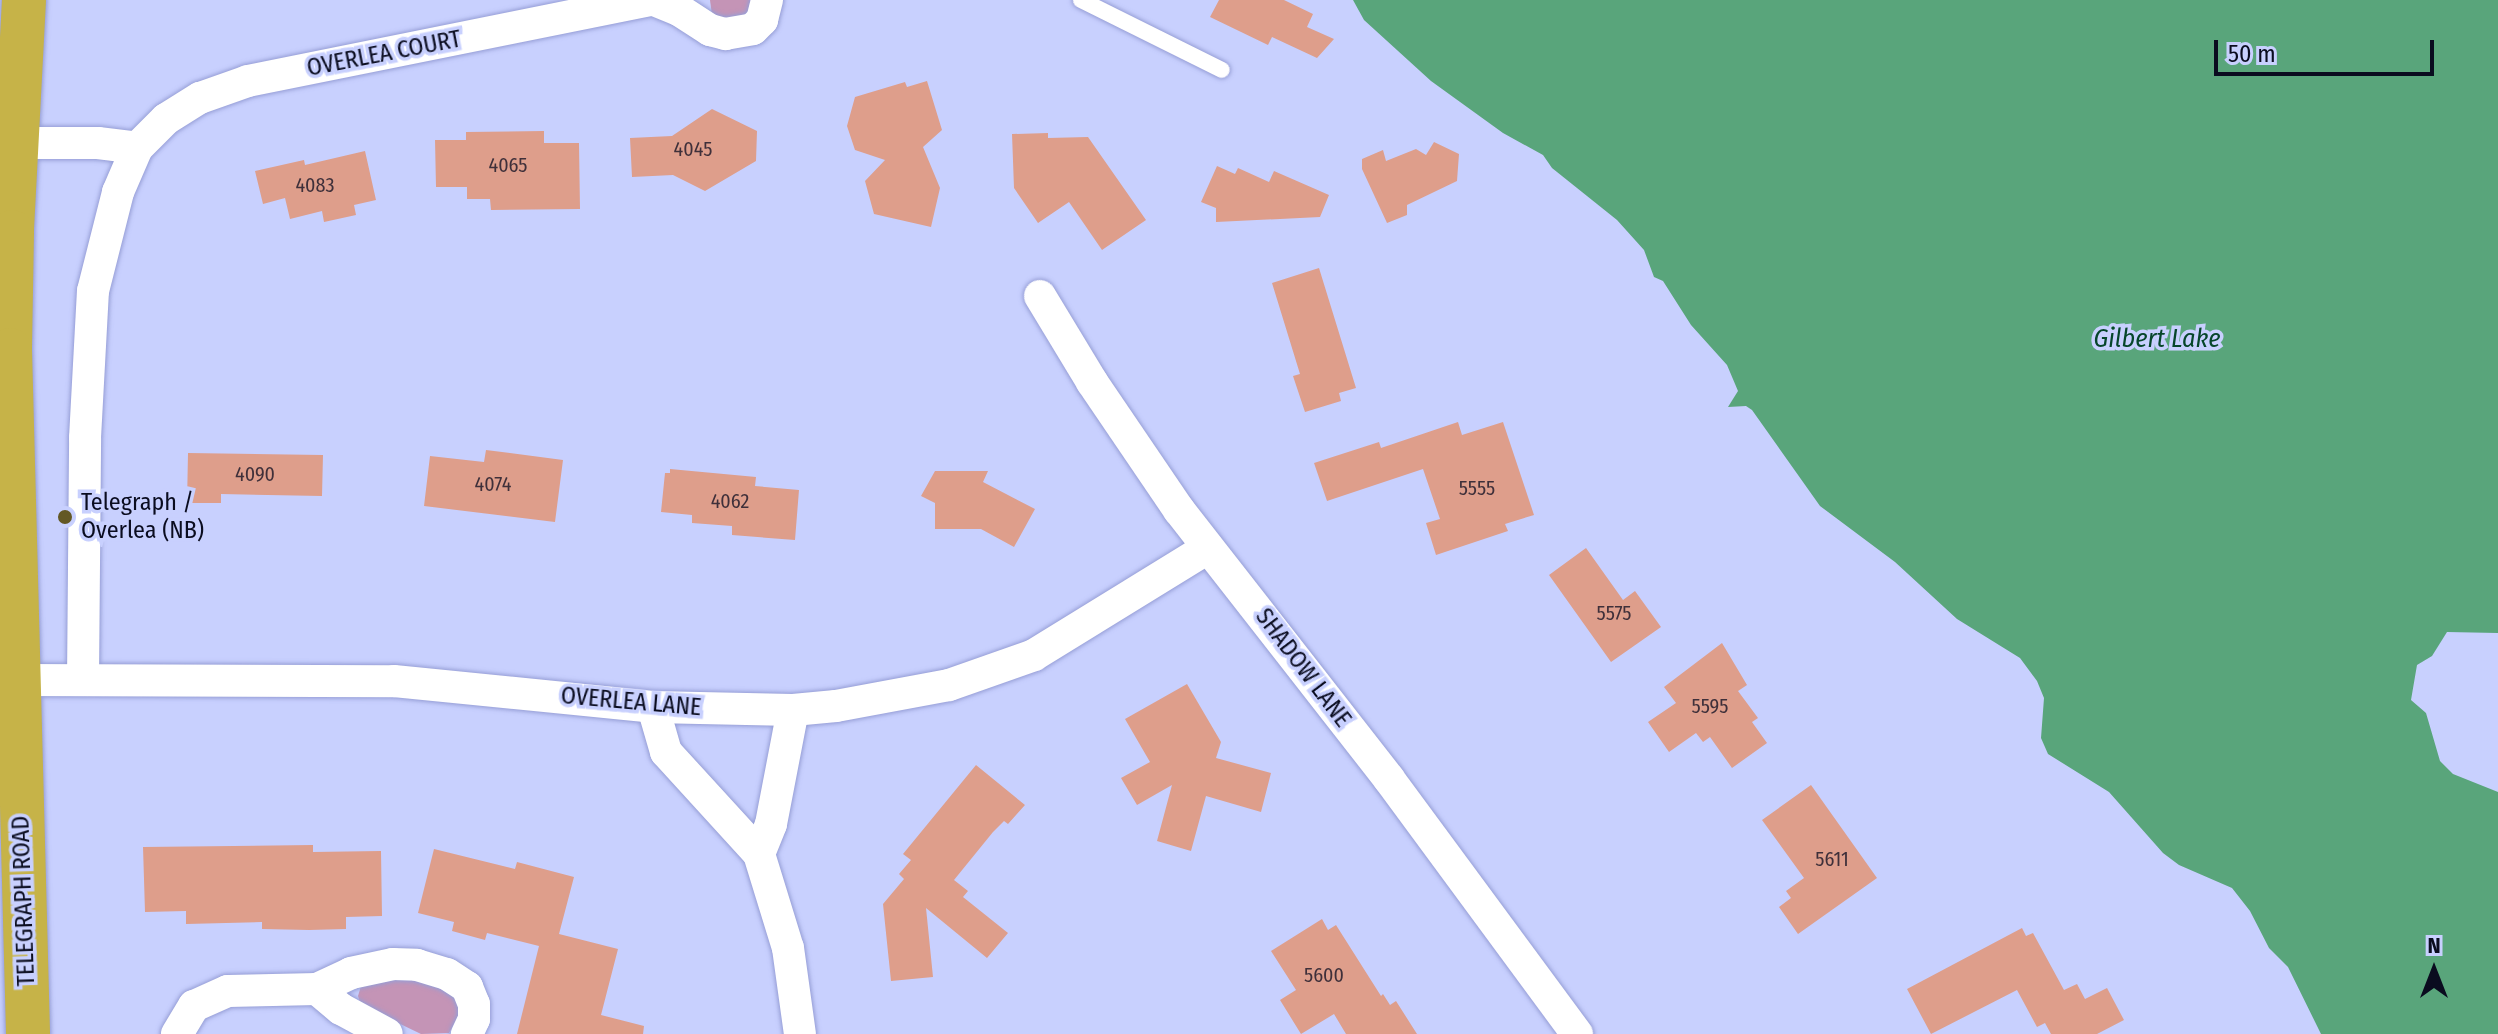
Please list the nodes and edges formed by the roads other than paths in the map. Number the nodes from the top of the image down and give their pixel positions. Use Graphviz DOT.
graph roads {
  1 [pos="24,0"];
  2 [pos="651,0"];
  3 [pos="767,0"];
  4 [pos="1081,0"];
  5 [pos="1222,70"];
  6 [pos="16,143"];
  7 [pos="137,148"];
  8 [pos="1040,296"];
  9 [pos="5,336"];
  10 [pos="1208,548"];
  11 [pos="18,680"];
  12 [pos="83,680"];
  13 [pos="653,707"];
  14 [pos="793,710"];
  15 [pos="759,854"];
  16 [pos="317,989"];
  17 [pos="28,1034"];
  18 [pos="177,1034"];
  19 [pos="387,1034"];
  20 [pos="467,1034"];
  21 [pos="800,1034"];
  22 [pos="1577,1034"];
  1 -- 6 [label="highway, TELEGRAPH ROAD"];
  2 -- 3 [label="street, OVERLEA COURT"];
  2 -- 7 [label="street, OVERLEA COURT"];
  4 -- 5 [label="lane"];
  6 -- 7 [label="street"];
  6 -- 9 [label="highway, TELEGRAPH ROAD"];
  7 -- 12 [label="street, OVERLEA COURT"];
  8 -- 10 [label="street, SHADOW LANE"];
  9 -- 11 [label="highway, TELEGRAPH ROAD"];
  10 -- 14 [label="street, OVERLEA LANE"];
  10 -- 22 [label="street, SHADOW LANE"];
  11 -- 12 [label="street, OVERLEA LANE"];
  11 -- 17 [label="highway, TELEGRAPH ROAD"];
  12 -- 13 [label="street, OVERLEA LANE"];
  13 -- 14 [label="street, OVERLEA LANE"];
  13 -- 15 [label="street"];
  14 -- 15 [label="street"];
  15 -- 21 [label="street"];
  16 -- 18 [label="street"];
  16 -- 19 [label="street"];
  16 -- 20 [label="street"];
}
